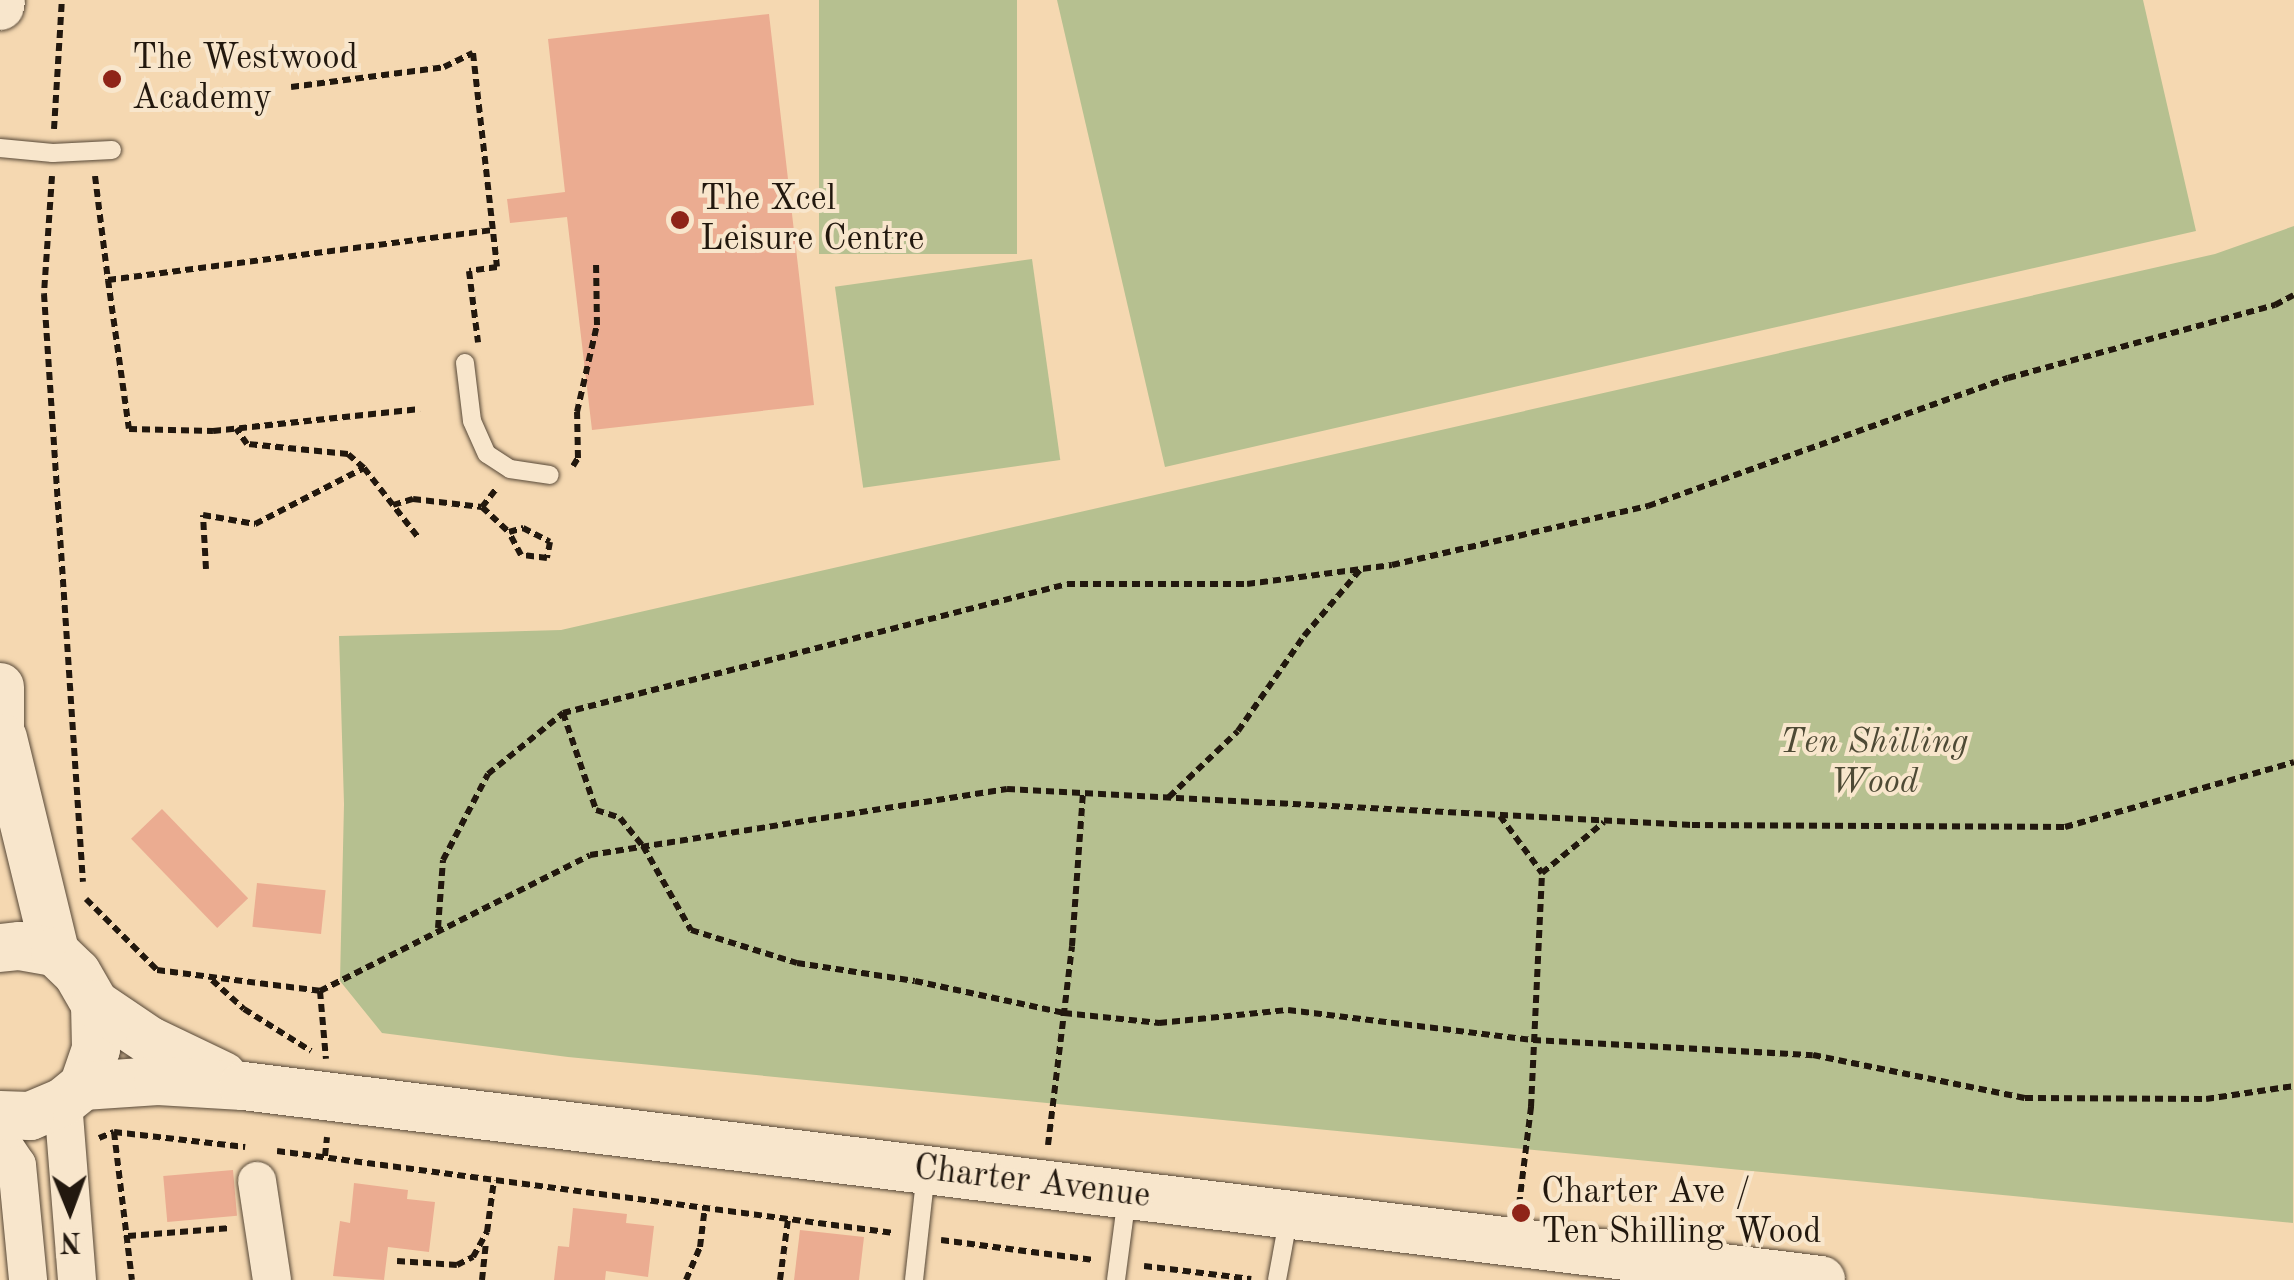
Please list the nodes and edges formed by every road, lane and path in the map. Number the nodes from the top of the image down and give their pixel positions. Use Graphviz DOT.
graph roads {
  1 [pos="62,0"];
  2 [pos="291,87"];
  3 [pos="0,148"];
  4 [pos="112,150"];
  5 [pos="53,153"];
  6 [pos="94,166"];
  7 [pos="494,230"];
  8 [pos="596,261"];
  9 [pos="108,280"];
  10 [pos="2294,296"];
  11 [pos="478,342"];
  12 [pos="464,364"];
  13 [pos="420,409"];
  14 [pos="236,428"];
  15 [pos="364,468"];
  16 [pos="558,476"];
  17 [pos="498,486"];
  18 [pos="393,506"];
  19 [pos="482,507"];
  20 [pos="510,532"];
  21 [pos="418,537"];
  22 [pos="206,569"];
  23 [pos="1360,569"];
  24 [pos="0,687"];
  25 [pos="563,712"];
  26 [pos="1,726"];
  27 [pos="2294,762"];
  28 [pos="1084,793"];
  29 [pos="1168,798"];
  30 [pos="1500,816"];
  31 [pos="1604,821"];
  32 [pos="643,846"];
  33 [pos="1542,873"];
  34 [pos="438,928"];
  35 [pos="0,948"];
  36 [pos="55,952"];
  37 [pos="209,978"];
  38 [pos="320,991"];
  39 [pos="96,1004"];
  40 [pos="1064,1014"];
  41 [pos="1533,1040"];
  42 [pos="328,1078"];
  43 [pos="243,1086"];
  44 [pos="2294,1086"];
  45 [pos="73,1094"];
  46 [pos="0,1116"];
  47 [pos="114,1132"];
  48 [pos="0,1140"];
  49 [pos="64,1152"];
  50 [pos="326,1156"];
  51 [pos="258,1160"];
  52 [pos="926,1170"];
  53 [pos="494,1180"];
  54 [pos="1044,1184"];
  55 [pos="1127,1194"];
  56 [pos="705,1208"];
  57 [pos="1289,1214"];
  58 [pos="788,1219"];
  59 [pos="264,1225"];
  60 [pos="488,1232"];
  61 [pos="128,1236"];
  62 [pos="919,1237"];
  63 [pos="1515,1242"];
  64 [pos="396,1261"];
  65 [pos="1117,1272"];
  66 [pos="28,1280"];
  67 [pos="76,1280"];
  68 [pos="132,1280"];
  69 [pos="272,1280"];
  70 [pos="482,1280"];
  71 [pos="686,1280"];
  72 [pos="780,1280"];
  73 [pos="914,1280"];
  74 [pos="1257,1280"];
  75 [pos="1278,1280"];
  76 [pos="1821,1280"];
  1 -- 5 [label="path"];
  2 -- 7 [label="path"];
  3 -- 5 [label="lane"];
  4 -- 5 [label="lane"];
  5 -- 37 [label="path"];
  6 -- 9 [label="path"];
  7 -- 9 [label="path"];
  7 -- 11 [label="path"];
  8 -- 16 [label="path"];
  9 -- 14 [label="path"];
  10 -- 23 [label="path"];
  12 -- 16 [label="lane"];
  13 -- 14 [label="path"];
  14 -- 15 [label="path"];
  15 -- 18 [label="path"];
  15 -- 22 [label="path"];
  17 -- 19 [label="path"];
  18 -- 19 [label="path"];
  18 -- 21 [label="path"];
  19 -- 20 [label="path"];
  20 -- 20 [label="path"];
  23 -- 25 [label="path"];
  23 -- 29 [label="path"];
  24 -- 26 [label="street"];
  25 -- 32 [label="path"];
  25 -- 34 [label="path"];
  26 -- 36 [label="street"];
  27 -- 31 [label="path"];
  28 -- 29 [label="path"];
  28 -- 32 [label="path"];
  28 -- 40 [label="path"];
  29 -- 30 [label="path"];
  30 -- 31 [label="path"];
  30 -- 33 [label="path"];
  31 -- 33 [label="path"];
  32 -- 34 [label="path"];
  32 -- 40 [label="path"];
  33 -- 41 [label="path"];
  34 -- 38 [label="path"];
  35 -- 36 [label="street"];
  36 -- 39 [label="street"];
  37 -- 38 [label="path"];
  37 -- 42 [label="path"];
  38 -- 42 [label="path"];
  39 -- 43 [label="street, Charter Avenue"];
  39 -- 45 [label="street"];
  40 -- 41 [label="path"];
  40 -- 54 [label="path"];
  41 -- 44 [label="path"];
  41 -- 63 [label="path"];
  42 -- 43 [label="street, Charter Avenue"];
  42 -- 50 [label="path"];
  42 -- 52 [label="street, Charter Avenue"];
  43 -- 45 [label="street, Charter Avenue"];
  45 -- 46 [label="street, Charter Avenue"];
  45 -- 49 [label="street"];
  47 -- 49 [label="path"];
  47 -- 51 [label="path"];
  47 -- 61 [label="path"];
  48 -- 66 [label="street"];
  49 -- 67 [label="street"];
  50 -- 51 [label="path"];
  50 -- 53 [label="path"];
  51 -- 59 [label="street"];
  52 -- 54 [label="street, Charter Avenue"];
  52 -- 62 [label="lane"];
  53 -- 56 [label="path"];
  53 -- 60 [label="path"];
  54 -- 55 [label="street, Charter Avenue"];
  55 -- 57 [label="street, Charter Avenue"];
  55 -- 65 [label="lane"];
  56 -- 58 [label="path"];
  56 -- 71 [label="path"];
  57 -- 63 [label="street, Charter Avenue"];
  57 -- 75 [label="lane"];
  58 -- 62 [label="path"];
  58 -- 72 [label="path"];
  59 -- 61 [label="path"];
  59 -- 69 [label="street"];
  60 -- 64 [label="path"];
  60 -- 70 [label="path"];
  61 -- 68 [label="path"];
  62 -- 65 [label="path"];
  62 -- 73 [label="lane"];
  63 -- 76 [label="street, Charter Avenue"];
  65 -- 74 [label="path"];
}
